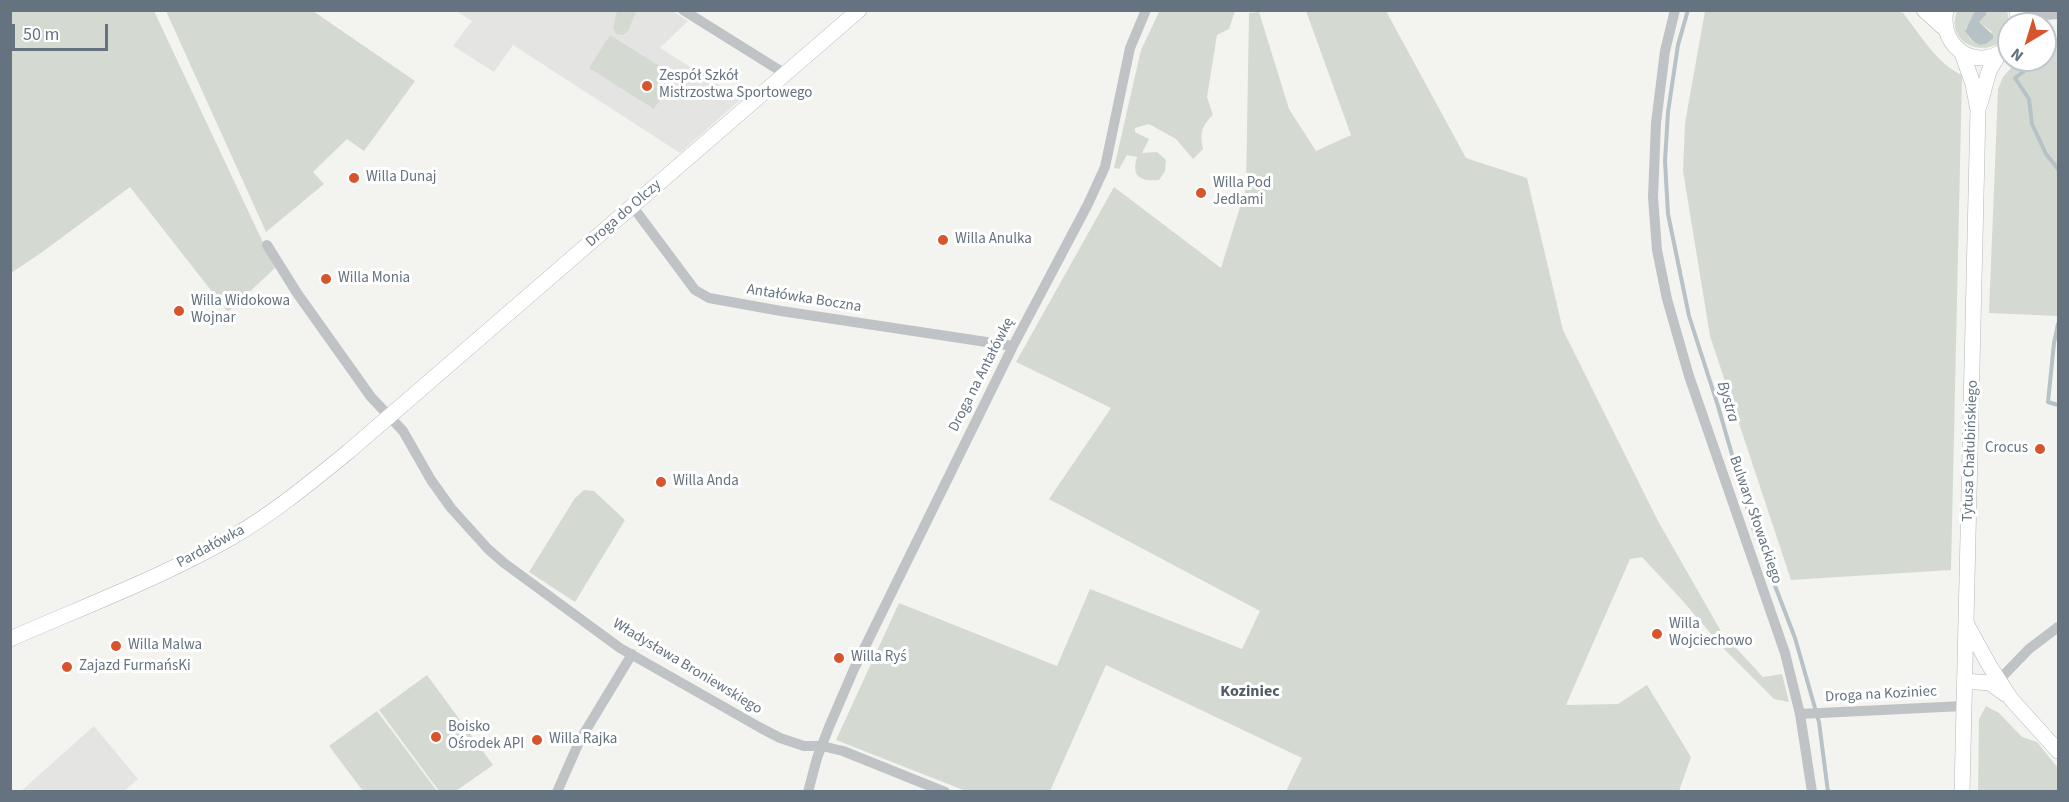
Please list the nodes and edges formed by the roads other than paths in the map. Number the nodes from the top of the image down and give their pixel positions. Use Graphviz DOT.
graph roads {
  1 [pos="683,10"];
  2 [pos="859,10"];
  3 [pos="1146,10"];
  4 [pos="1675,10"];
  5 [pos="1924,10"];
  6 [pos="1946,10"];
  7 [pos="1945,28"];
  8 [pos="1997,52"];
  9 [pos="1962,53"];
  10 [pos="1997,60"];
  11 [pos="784,77"];
  12 [pos="1978,110"];
  13 [pos="633,207"];
  14 [pos="267,245"];
  15 [pos="1014,346"];
  16 [pos="388,417"];
  17 [pos="1966,623"];
  18 [pos="2058,627"];
  19 [pos="10,639"];
  20 [pos="632,654"];
  21 [pos="1999,680"];
  22 [pos="1964,681"];
  23 [pos="2011,699"];
  24 [pos="1963,706"];
  25 [pos="1803,714"];
  26 [pos="822,746"];
  27 [pos="2058,751"];
  28 [pos="557,792"];
  29 [pos="808,792"];
  30 [pos="945,792"];
  31 [pos="1812,792"];
  32 [pos="1962,792"];
  1 -- 11 [label="street"];
  2 -- 11 [label="street, Droga do Olczy"];
  3 -- 15 [label="street, Droga na Antałówkę"];
  4 -- 25 [label="street, Bulwary Słowackiego"];
  5 -- 7 [label="street, Tytusa Chałubińskiego"];
  6 -- 7 [label="street"];
  7 -- 9 [label="street, Tytusa Chałubińskiego"];
  8 -- 9 [label="street"];
  9 -- 12 [label="street, Tytusa Chałubińskiego"];
  10 -- 12 [label="street, Tytusa Chałubińskiego"];
  11 -- 13 [label="street, Droga do Olczy"];
  12 -- 17 [label="street, Tytusa Chałubińskiego"];
  13 -- 15 [label="street, Antałówka Boczna"];
  13 -- 16 [label="street, Droga do Olczy"];
  14 -- 16 [label="street, Władysława Broniewskiego"];
  15 -- 26 [label="street, Droga na Antałówkę"];
  16 -- 19 [label="street, Pardałówka"];
  16 -- 20 [label="street, Władysława Broniewskiego"];
  17 -- 21 [label="street"];
  17 -- 22 [label="street, Tytusa Chałubińskiego"];
  18 -- 21 [label="street"];
  20 -- 26 [label="street, Władysława Broniewskiego"];
  20 -- 28 [label="street"];
  21 -- 23 [label="street"];
  22 -- 23 [label="street"];
  22 -- 24 [label="street, Tytusa Chałubińskiego"];
  23 -- 27 [label="street"];
  24 -- 25 [label="street, Droga na Koziniec"];
  24 -- 32 [label="street, Tytusa Chałubińskiego"];
  25 -- 31 [label="street, Bulwary Słowackiego"];
  26 -- 29 [label="street, Droga na Antałówkę"];
  26 -- 30 [label="street, Władysława Broniewskiego"];
}
